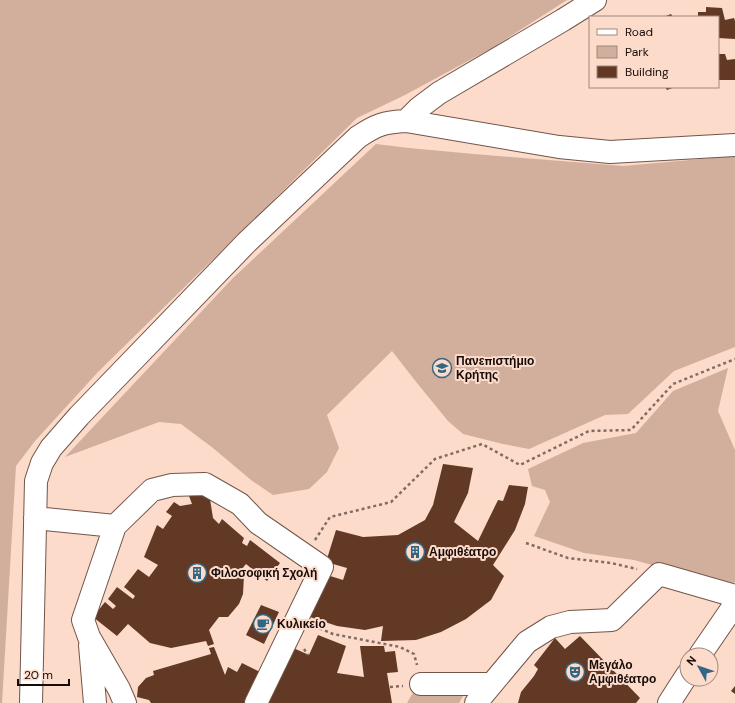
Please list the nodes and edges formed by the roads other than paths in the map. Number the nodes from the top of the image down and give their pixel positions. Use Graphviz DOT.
graph roads {
  1 [pos="594,0"];
  2 [pos="406,121"];
  3 [pos="735,145"];
  4 [pos="35,518"];
  5 [pos="116,526"];
  6 [pos="735,596"];
  7 [pos="735,604"];
  8 [pos="90,637"];
  9 [pos="705,647"];
  10 [pos="421,684"];
  11 [pos="492,684"];
  12 [pos="679,687"];
  13 [pos="31,703"];
  14 [pos="95,703"];
  15 [pos="125,703"];
  16 [pos="256,703"];
  17 [pos="476,703"];
  18 [pos="669,703"];
  1 -- 2 [label="street"];
  2 -- 3 [label="street"];
  2 -- 4 [label="street"];
  4 -- 5 [label="street"];
  4 -- 13 [label="street"];
  5 -- 8 [label="street"];
  5 -- 16 [label="street"];
  6 -- 11 [label="street"];
  7 -- 9 [label="street"];
  8 -- 14 [label="street"];
  8 -- 15 [label="street"];
  10 -- 11 [label="street"];
  11 -- 17 [label="street"];
  12 -- 18 [label="street"];
}
